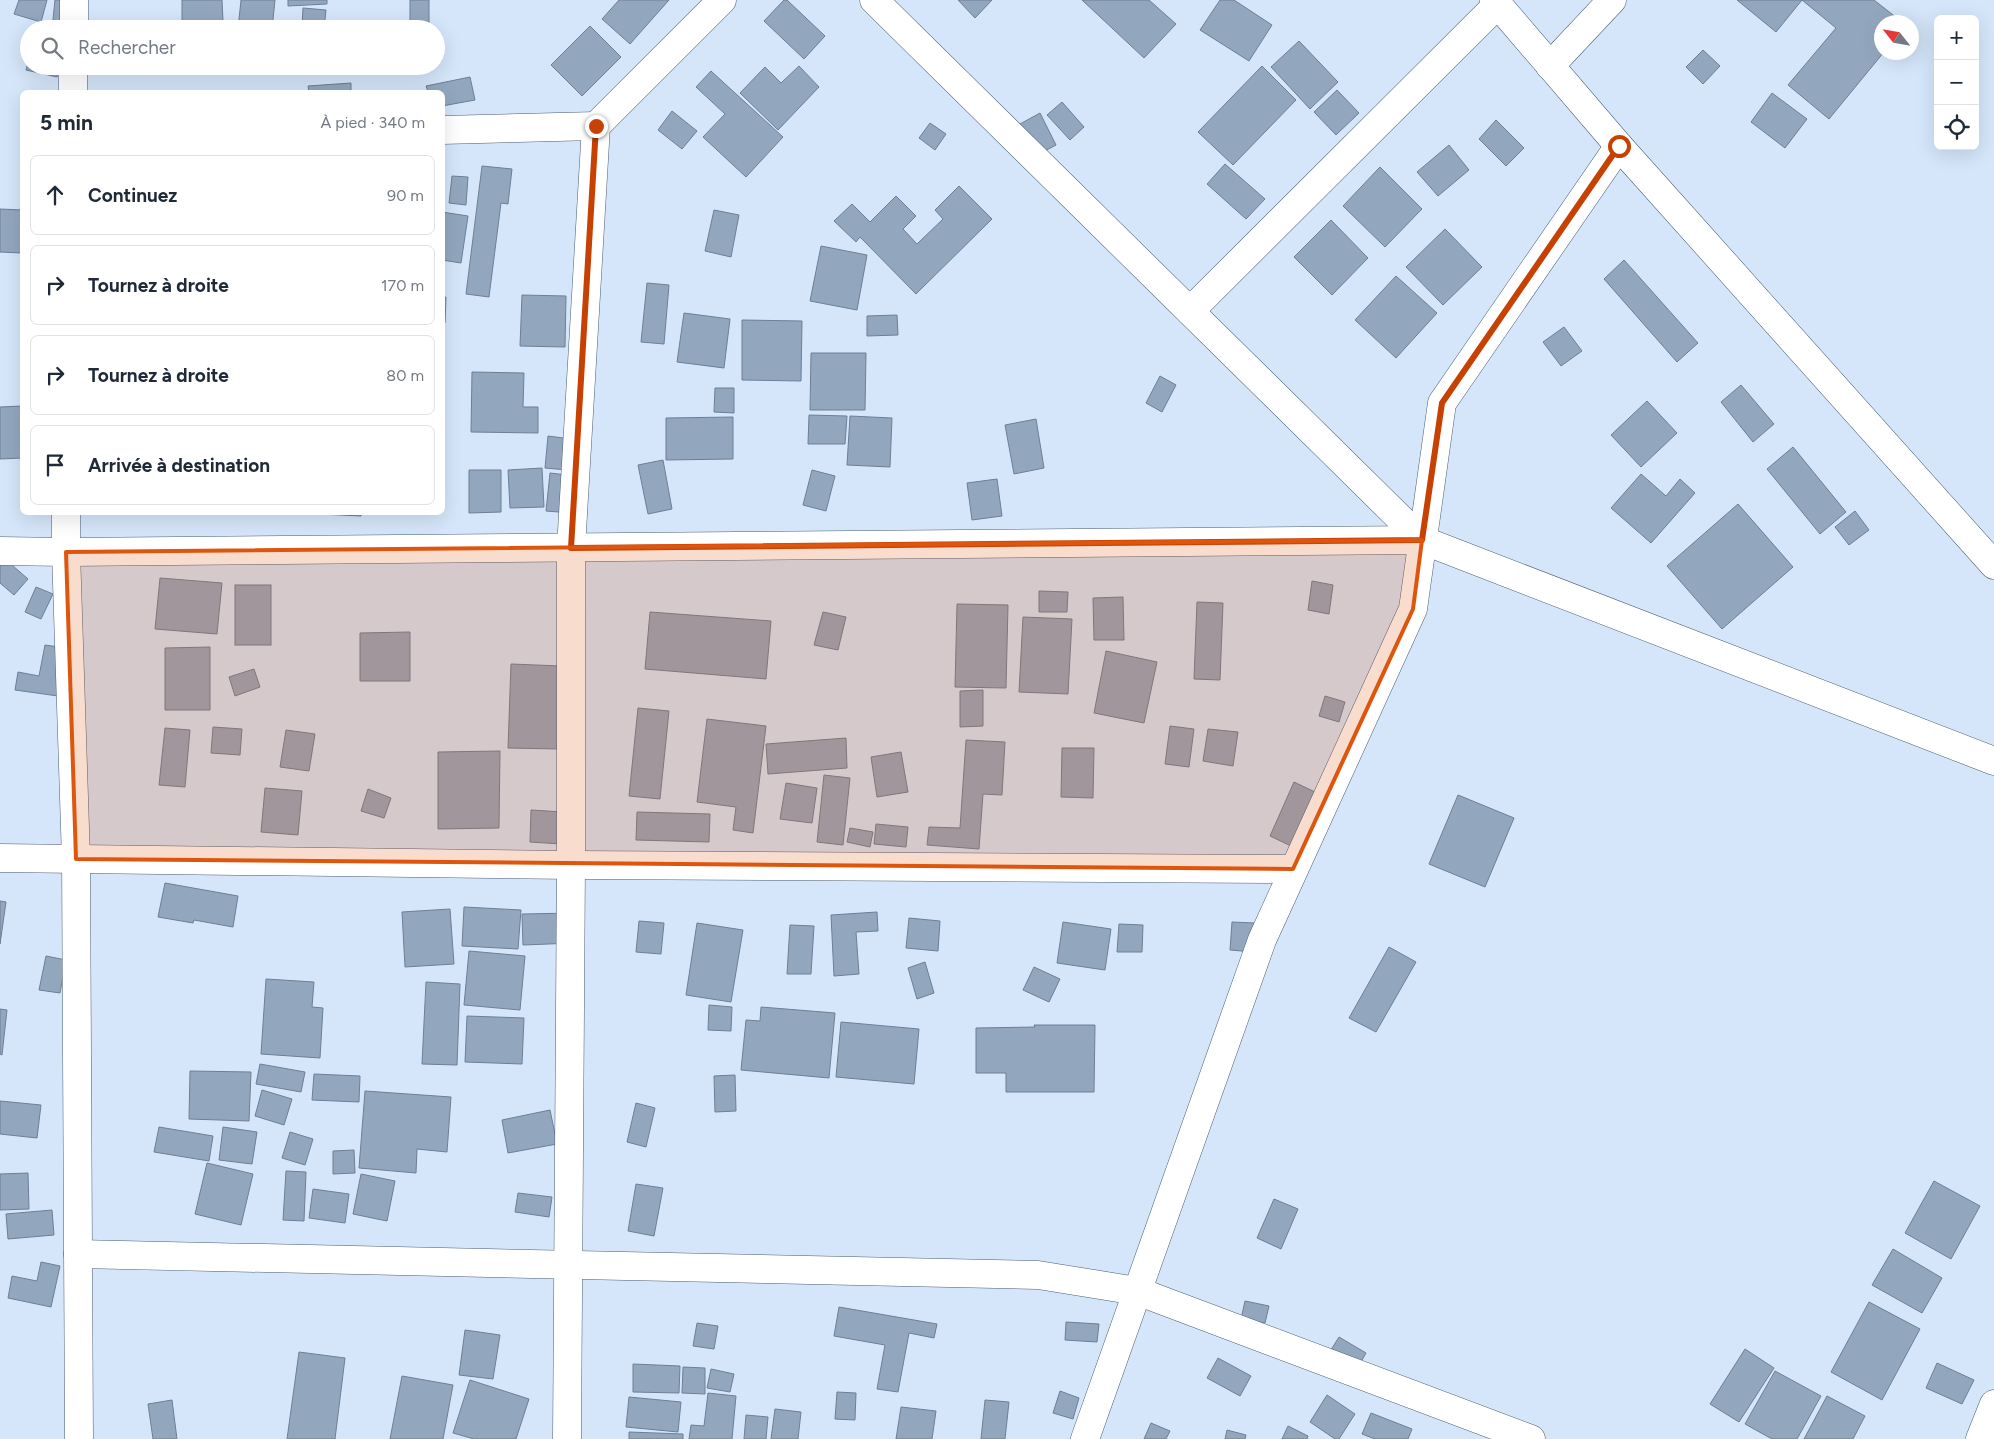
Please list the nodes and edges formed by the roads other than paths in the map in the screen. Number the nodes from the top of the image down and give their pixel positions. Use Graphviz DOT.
graph roads {
  1 [pos="74,0"];
  2 [pos="722,0"];
  3 [pos="874,0"];
  4 [pos="1612,0"];
  5 [pos="1496,2"];
  6 [pos="74,20"];
  7 [pos="1550,66"];
  8 [pos="73,75"];
  9 [pos="73,90"];
  10 [pos="596,126"];
  11 [pos="445,130"];
  12 [pos="1619,146"];
  13 [pos="1190,311"];
  14 [pos="66,515"];
  15 [pos="1422,540"];
  16 [pos="571,548"];
  17 [pos="0,551"];
  18 [pos="66,552"];
  19 [pos="1994,566"];
  20 [pos="1994,762"];
  21 [pos="0,858"];
  22 [pos="76,859"];
  23 [pos="571,864"];
  24 [pos="1294,869"];
  25 [pos="78,1254"];
  26 [pos="568,1264"];
  27 [pos="1137,1291"];
  28 [pos="1994,1404"];
  29 [pos="79,1439"];
  30 [pos="567,1439"];
  31 [pos="1085,1439"];
  32 [pos="1530,1439"];
  33 [pos="1980,1439"];
  1 -- 6 [label="main road"];
  2 -- 10 [label="main road"];
  3 -- 13 [label="main road"];
  4 -- 7 [label="main road"];
  5 -- 7 [label="main road"];
  5 -- 13 [label="main road"];
  7 -- 12 [label="main road"];
  8 -- 9 [label="main road"];
  10 -- 11 [label="main road"];
  10 -- 16 [label="main road"];
  12 -- 15 [label="main road"];
  12 -- 19 [label="main road"];
  13 -- 15 [label="main road"];
  14 -- 18 [label="main road"];
  15 -- 16 [label="main road"];
  15 -- 20 [label="main road"];
  15 -- 24 [label="main road"];
  16 -- 18 [label="main road"];
  16 -- 23 [label="main road"];
  17 -- 18 [label="main road"];
  18 -- 22 [label="main road"];
  21 -- 22 [label="main road"];
  22 -- 23 [label="main road"];
  22 -- 25 [label="main road"];
  23 -- 24 [label="main road"];
  23 -- 26 [label="main road"];
  24 -- 27 [label="main road"];
  25 -- 26 [label="main road"];
  25 -- 29 [label="main road"];
  26 -- 27 [label="main road"];
  26 -- 30 [label="main road"];
  27 -- 31 [label="main road"];
  27 -- 32 [label="main road"];
  28 -- 33 [label="main road"];
}
